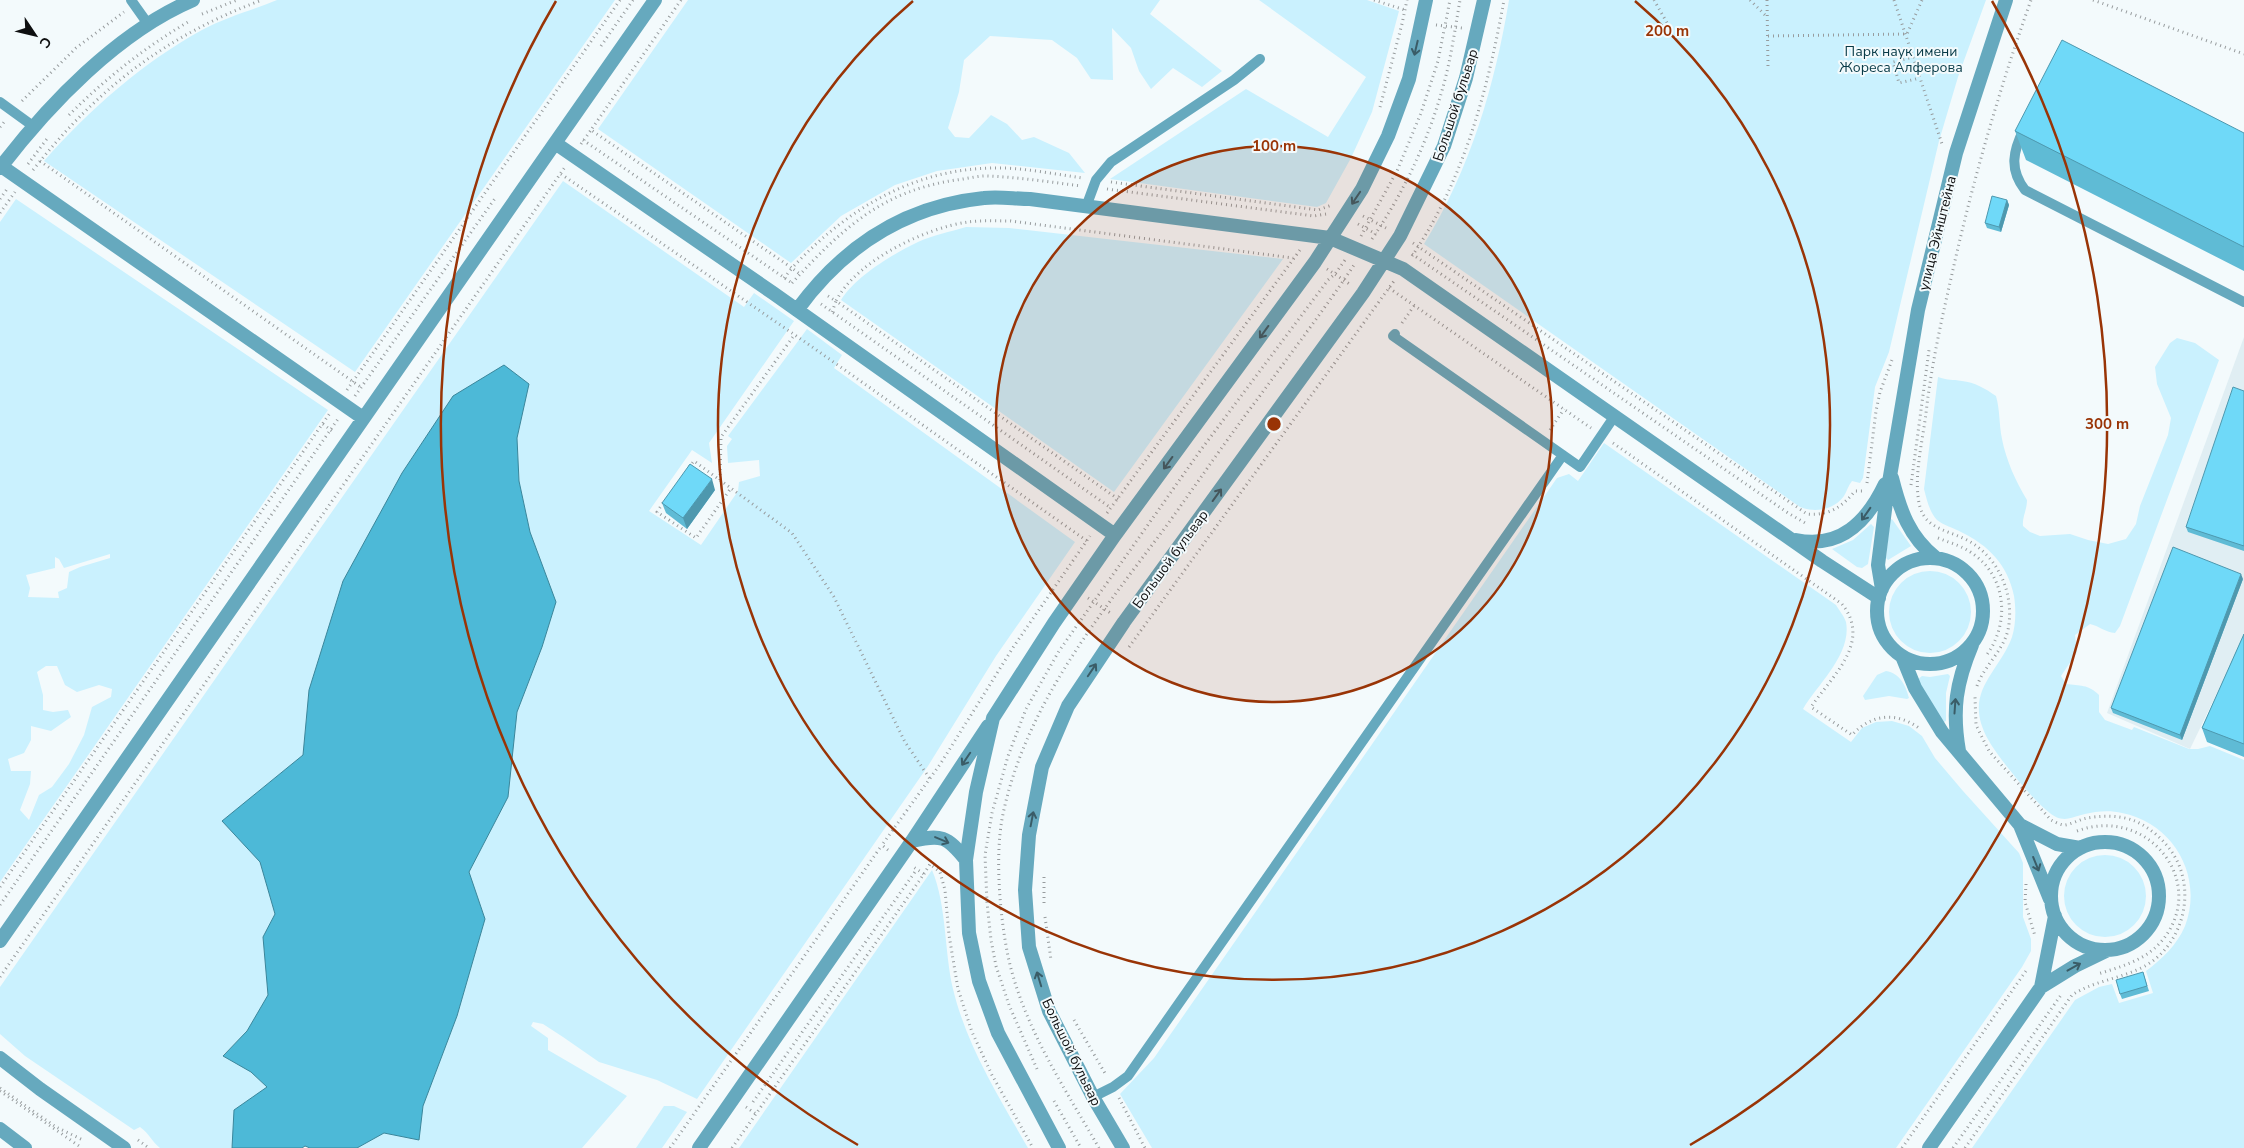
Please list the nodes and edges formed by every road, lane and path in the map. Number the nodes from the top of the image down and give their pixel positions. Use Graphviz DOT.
graph roads {
  1 [pos="193,0"];
  2 [pos="237,0"];
  3 [pos="262,0"];
  4 [pos="620,0"];
  5 [pos="633,0"];
  6 [pos="655,0"];
  7 [pos="681,0"];
  8 [pos="1374,0"];
  9 [pos="1401,0"];
  10 [pos="1426,0"];
  11 [pos="1484,0"];
  12 [pos="1504,0"];
  13 [pos="1654,0"];
  14 [pos="1750,0"];
  15 [pos="1767,0"];
  16 [pos="1894,0"];
  17 [pos="1922,0"];
  18 [pos="2006,0"];
  19 [pos="2031,0"];
  20 [pos="2093,0"];
  21 [pos="1407,1"];
  22 [pos="132,2"];
  23 [pos="1405,10"];
  24 [pos="200,16"];
  25 [pos="1767,17"];
  26 [pos="192,20"];
  27 [pos="1403,20"];
  28 [pos="1422,23"];
  29 [pos="148,24"];
  30 [pos="1670,28"];
  31 [pos="1478,31"];
  32 [pos="1498,33"];
  33 [pos="1907,34"];
  34 [pos="1768,36"];
  35 [pos="600,47"];
  36 [pos="2244,54"];
  37 [pos="1914,57"];
  38 [pos="1260,59"];
  39 [pos="1768,69"];
  40 [pos="1920,78"];
  41 [pos="0,102"];
  42 [pos="1379,110"];
  43 [pos="13,111"];
  44 [pos="2030,117"];
  45 [pos="64,120"];
  46 [pos="33,126"];
  47 [pos="0,127"];
  48 [pos="566,128"];
  49 [pos="52,134"];
  50 [pos="555,143"];
  51 [pos="1941,149"];
  52 [pos="1,167"];
  53 [pos="42,174"];
  54 [pos="1096,180"];
  55 [pos="499,192"];
  56 [pos="14,193"];
  57 [pos="3,194"];
  58 [pos="1337,196"];
  59 [pos="0,199"];
  60 [pos="1332,204"];
  61 [pos="1086,207"];
  62 [pos="1346,212"];
  63 [pos="0,213"];
  64 [pos="1326,214"];
  65 [pos="1310,236"];
  66 [pos="1330,238"];
  67 [pos="1398,240"];
  68 [pos="1418,246"];
  69 [pos="1413,254"];
  70 [pos="1385,261"];
  71 [pos="1315,262"];
  72 [pos="1403,269"];
  73 [pos="1389,288"];
  74 [pos="1363,293"];
  75 [pos="808,295"];
  76 [pos="2244,302"];
  77 [pos="1378,304"];
  78 [pos="1414,306"];
  79 [pos="1409,313"];
  80 [pos="802,314"];
  81 [pos="1395,334"];
  82 [pos="794,335"];
  83 [pos="1930,343"];
  84 [pos="1894,354"];
  85 [pos="354,382"];
  86 [pos="340,384"];
  87 [pos="361,387"];
  88 [pos="348,389"];
  89 [pos="356,395"];
  90 [pos="377,399"];
  91 [pos="343,404"];
  92 [pos="1564,409"];
  93 [pos="394,412"];
  94 [pos="1614,416"];
  95 [pos="363,418"];
  96 [pos="1602,435"];
  97 [pos="1545,438"];
  98 [pos="1564,455"];
  99 [pos="688,468"];
  100 [pos="1891,472"];
  101 [pos="720,480"];
  102 [pos="731,488"];
  103 [pos="1910,488"];
  104 [pos="667,497"];
  105 [pos="1118,498"];
  106 [pos="1111,508"];
  107 [pos="1813,525"];
  108 [pos="1115,535"];
  109 [pos="1934,535"];
  110 [pos="1792,540"];
  111 [pos="1087,541"];
  112 [pos="1936,558"];
  113 [pos="1077,590"];
  114 [pos="1880,594"];
  115 [pos="1124,622"];
  116 [pos="1139,633"];
  117 [pos="1976,638"];
  118 [pos="1128,648"];
  119 [pos="1902,656"];
  120 [pos="1985,657"];
  121 [pos="993,718"];
  122 [pos="1925,734"];
  123 [pos="1960,754"];
  124 [pos="930,779"];
  125 [pos="2020,825"];
  126 [pos="2068,832"];
  127 [pos="912,842"];
  128 [pos="882,845"];
  129 [pos="2080,848"];
  130 [pos="966,860"];
  131 [pos="917,869"];
  132 [pos="1044,874"];
  133 [pos="2026,881"];
  134 [pos="0,886"];
  135 [pos="0,905"];
  136 [pos="2053,910"];
  137 [pos="0,941"];
  138 [pos="2035,942"];
  139 [pos="2108,950"];
  140 [pos="2030,963"];
  141 [pos="1054,969"];
  142 [pos="2092,976"];
  143 [pos="0,977"];
  144 [pos="2041,987"];
  145 [pos="2064,990"];
  146 [pos="2054,1003"];
  147 [pos="2062,1009"];
  148 [pos="1069,1012"];
  149 [pos="0,1058"];
  150 [pos="1113,1087"];
  151 [pos="0,1090"];
  152 [pos="1093,1097"];
  153 [pos="743,1116"];
  154 [pos="0,1129"];
  155 [pos="90,1144"];
  156 [pos="25,1148"];
  157 [pos="82,1148"];
  158 [pos="124,1148"];
  159 [pos="670,1148"];
  160 [pos="699,1148"];
  161 [pos="1058,1148"];
  162 [pos="1123,1148"];
  163 [pos="1145,1148"];
  164 [pos="1902,1148"];
  165 [pos="1929,1148"];
  166 [pos="1953,1148"];
  167 [pos="1965,1148"];
  1 -- 29 [label="street"];
  2 -- 24 [label="path"];
  3 -- 85 [label="path"];
  4 -- 85 [label="path"];
  5 -- 35 [label="path"];
  6 -- 48 [label="street"];
  7 -- 54 [label="path"];
  8 -- 23 [label="path"];
  9 -- 21 [label="path"];
  10 -- 28 [label="street"];
  11 -- 31 [label="street, Большой бульвар"];
  12 -- 32 [label="path"];
  13 -- 30 [label="path"];
  14 -- 25 [label="path"];
  15 -- 25 [label="path"];
  16 -- 33 [label="path"];
  17 -- 33 [label="path"];
  18 -- 100 [label="street, улица Эйнштейна"];
  19 -- 147 [label="path"];
  20 -- 36 [label="path"];
  21 -- 23 [label="path"];
  22 -- 29 [label="lane"];
  22 -- 43 [label="path"];
  23 -- 27 [label="path"];
  25 -- 34 [label="path"];
  26 -- 45 [label="path"];
  27 -- 28 [label="path"];
  27 -- 42 [label="path"];
  28 -- 31 [label="path"];
  28 -- 62 [label="street, one-way"];
  29 -- 46 [label="street"];
  31 -- 32 [label="path"];
  31 -- 67 [label="street, Большой бульвар"];
  32 -- 68 [label="path"];
  33 -- 34 [label="path"];
  33 -- 37 [label="path"];
  34 -- 39 [label="path"];
  37 -- 40 [label="path"];
  37 -- 40 [label="path"];
  38 -- 54 [label="lane"];
  40 -- 51 [label="path"];
  41 -- 43 [label="lane"];
  43 -- 46 [label="lane"];
  43 -- 47 [label="path"];
  44 -- 76 [label="lane"];
  46 -- 52 [label="street"];
  48 -- 50 [label="street"];
  48 -- 75 [label="path"];
  49 -- 53 [label="path"];
  50 -- 80 [label="street"];
  50 -- 90 [label="street"];
  52 -- 91 [label="street"];
  54 -- 60 [label="path"];
  54 -- 61 [label="lane"];
  55 -- 87 [label="path"];
  56 -- 63 [label="path"];
  57 -- 59 [label="path"];
  58 -- 60 [label="path"];
  60 -- 62 [label="path"];
  60 -- 64 [label="path"];
  61 -- 65 [label="street"];
  61 -- 75 [label="street"];
  62 -- 64 [label="path"];
  62 -- 66 [label="street"];
  62 -- 67 [label="path"];
  62 -- 67 [label="path"];
  64 -- 65 [label="path"];
  65 -- 66 [label="street"];
  66 -- 70 [label="street"];
  66 -- 71 [label="street"];
  67 -- 68 [label="path"];
  67 -- 69 [label="path"];
  67 -- 70 [label="street, Большой бульвар"];
  68 -- 69 [label="path"];
  68 -- 84 [label="path"];
  69 -- 72 [label="path"];
  69 -- 107 [label="path"];
  70 -- 72 [label="street"];
  70 -- 74 [label="street, Большой бульвар"];
  71 -- 74 [label="path"];
  71 -- 105 [label="path"];
  71 -- 108 [label="street, one-way"];
  72 -- 73 [label="path"];
  72 -- 94 [label="street"];
  73 -- 77 [label="path"];
  73 -- 78 [label="path"];
  74 -- 77 [label="path"];
  115 -- 74 [label="street, Большой бульвар, one-way"];
  75 -- 80 [label="street"];
  75 -- 106 [label="path"];
  77 -- 116 [label="path"];
  78 -- 79 [label="path"];
  78 -- 92 [label="path"];
  80 -- 82 [label="path"];
  80 -- 108 [label="street"];
  81 -- 97 [label="lane"];
  82 -- 93 [label="path"];
  82 -- 101 [label="path"];
  82 -- 111 [label="path"];
  83 -- 103 [label="path"];
  85 -- 87 [label="path"];
  85 -- 88 [label="path"];
  86 -- 88 [label="path"];
  87 -- 89 [label="path"];
  87 -- 90 [label="path"];
  88 -- 89 [label="path"];
  88 -- 91 [label="path"];
  89 -- 91 [label="path"];
  90 -- 93 [label="path"];
  90 -- 95 [label="street"];
  91 -- 95 [label="street"];
  91 -- 134 [label="path"];
  91 -- 135 [label="path"];
  92 -- 96 [label="path"];
  92 -- 97 [label="path"];
  93 -- 143 [label="path"];
  94 -- 96 [label="lane"];
  94 -- 110 [label="street"];
  95 -- 137 [label="street"];
  96 -- 98 [label="lane"];
  96 -- 122 [label="path"];
  97 -- 98 [label="lane"];
  98 -- 150 [label="lane"];
  99 -- 101 [label="path"];
  100 -- 110 [label="street, one-way"];
  100 -- 112 [label="street"];
  100 -- 114 [label="street, улица Эйнштейна"];
  101 -- 102 [label="path"];
  102 -- 104 [label="path"];
  102 -- 124 [label="path"];
  108 -- 113 [label="street"];
  109 -- 120 [label="path"];
  110 -- 114 [label="street"];
  112 -- 114 [label="street"];
  112 -- 117 [label="street"];
  113 -- 115 [label="path"];
  113 -- 121 [label="street"];
  114 -- 119 [label="street"];
  115 -- 116 [label="path"];
  152 -- 115 [label="street, Большой бульвар, one-way"];
  116 -- 118 [label="path"];
  117 -- 119 [label="street"];
  123 -- 117 [label="street, one-way"];
  119 -- 123 [label="street"];
  121 -- 127 [label="street, one-way"];
  121 -- 130 [label="street"];
  123 -- 125 [label="street"];
  125 -- 129 [label="street"];
  125 -- 136 [label="street, one-way"];
  126 -- 142 [label="path"];
  127 -- 130 [label="street, one-way"];
  127 -- 160 [label="street"];
  128 -- 159 [label="path"];
  129 -- 136 [label="street"];
  129 -- 139 [label="street"];
  130 -- 161 [label="street"];
  131 -- 153 [label="path"];
  132 -- 141 [label="path"];
  133 -- 138 [label="path"];
  136 -- 139 [label="street"];
  136 -- 144 [label="street"];
  144 -- 139 [label="street, one-way"];
  140 -- 164 [label="path"];
  144 -- 165 [label="street"];
  145 -- 166 [label="path"];
  146 -- 147 [label="path"];
  147 -- 167 [label="path"];
  148 -- 150 [label="path"];
  149 -- 158 [label="street"];
  150 -- 152 [label="lane"];
  150 -- 163 [label="path"];
  151 -- 155 [label="path"];
  151 -- 157 [label="path"];
  152 -- 162 [label="street, Большой бульвар"];
  154 -- 156 [label="street"];
}
